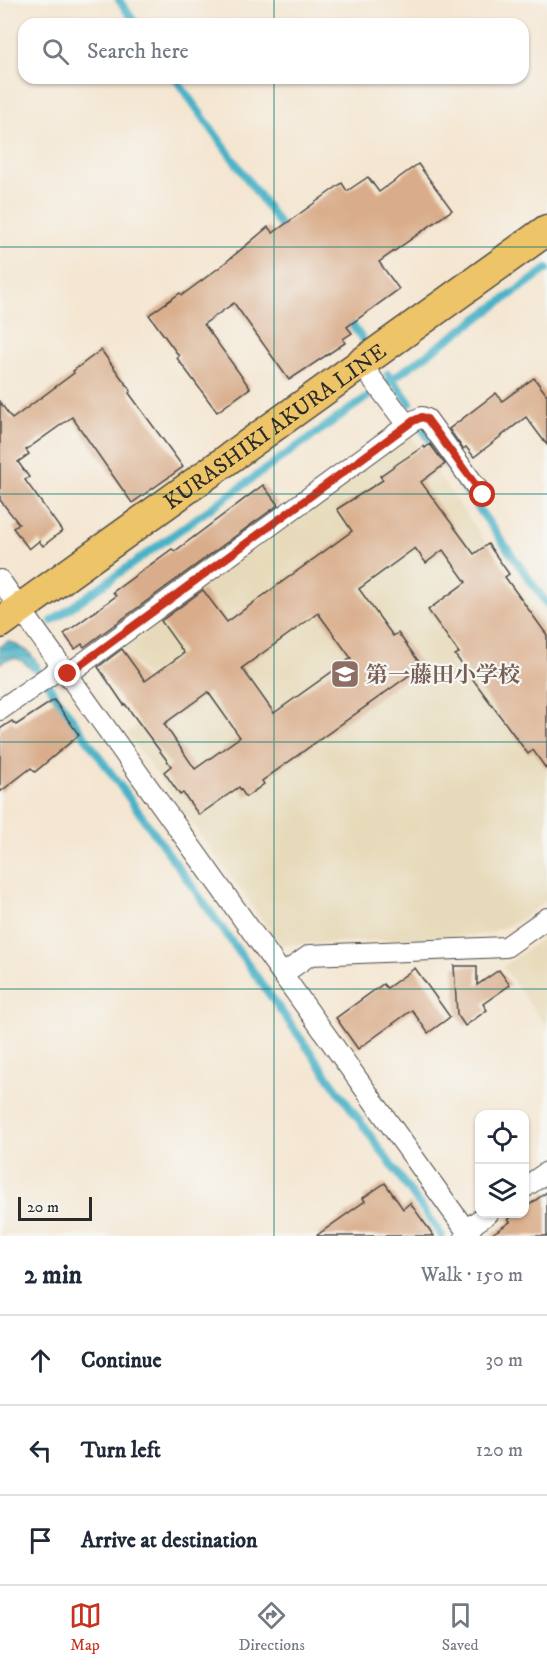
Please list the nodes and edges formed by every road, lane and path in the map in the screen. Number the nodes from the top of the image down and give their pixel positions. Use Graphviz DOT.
graph roads {
  1 [pos="547,230"];
  2 [pos="374,381"];
  3 [pos="407,425"];
  4 [pos="483,495"];
  5 [pos="0,580"];
  6 [pos="10,616"];
  7 [pos="54,675"];
  8 [pos="0,710"];
  9 [pos="547,918"];
  10 [pos="284,974"];
  11 [pos="547,1172"];
  12 [pos="529,1185"];
  13 [pos="482,1218"];
  14 [pos="468,1235"];
  1 -- 2 [label="main road, KURASHIKI AKURA LINE"];
  2 -- 3 [label="street"];
  2 -- 6 [label="main road, KURASHIKI AKURA LINE"];
  3 -- 4 [label="street"];
  3 -- 7 [label="street"];
  5 -- 6 [label="street"];
  6 -- 7 [label="street"];
  7 -- 8 [label="street"];
  7 -- 10 [label="street"];
  9 -- 10 [label="street"];
  10 -- 14 [label="street"];
  11 -- 12 [label="street"];
  13 -- 14 [label="street"];
}
